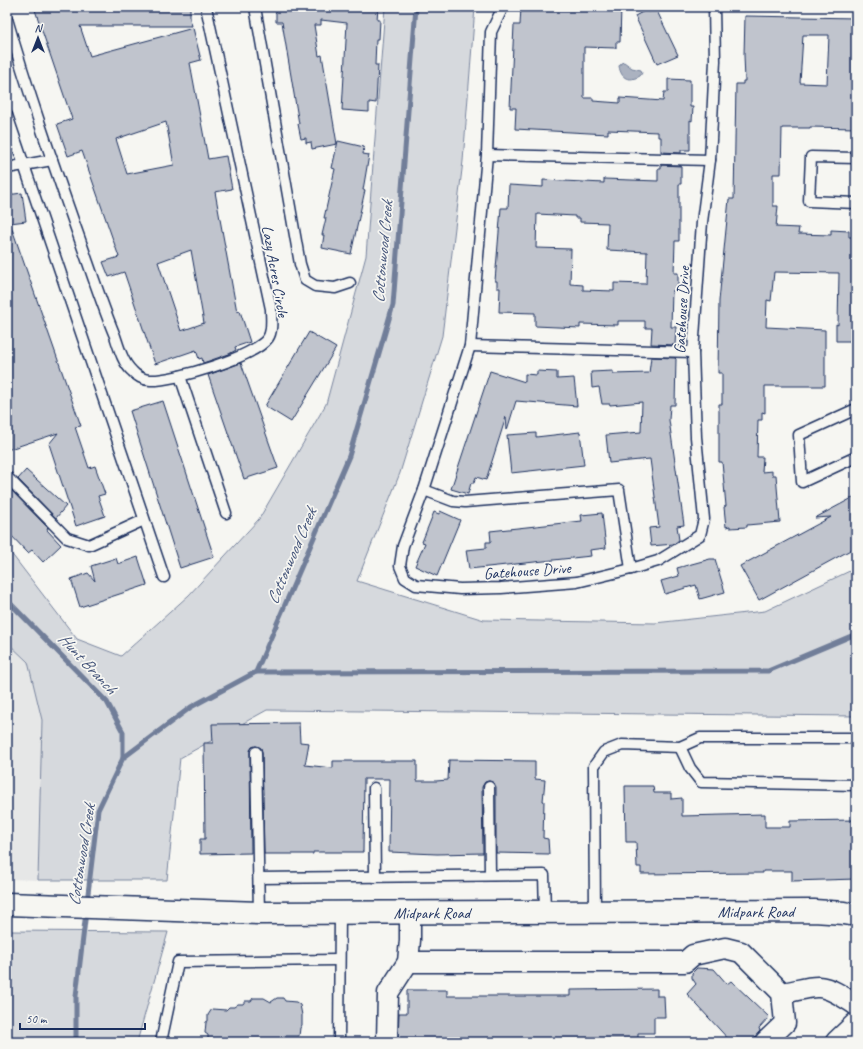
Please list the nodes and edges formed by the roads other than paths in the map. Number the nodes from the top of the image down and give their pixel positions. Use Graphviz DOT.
graph roads {
  1 [pos="206,7"];
  2 [pos="256,7"];
  3 [pos="503,7"];
  4 [pos="714,7"];
  5 [pos="7,19"];
  6 [pos="10,44"];
  7 [pos="7,115"];
  8 [pos="487,155"];
  9 [pos="856,158"];
  10 [pos="52,160"];
  11 [pos="710,160"];
  12 [pos="24,165"];
  13 [pos="7,168"];
  14 [pos="856,203"];
  15 [pos="350,283"];
  16 [pos="470,346"];
  17 [pos="692,352"];
  18 [pos="180,376"];
  19 [pos="856,409"];
  20 [pos="856,457"];
  21 [pos="7,477"];
  22 [pos="424,490"];
  23 [pos="226,513"];
  24 [pos="144,520"];
  25 [pos="631,570"];
  26 [pos="164,577"];
  27 [pos="856,738"];
  28 [pos="680,747"];
  29 [pos="256,752"];
  30 [pos="856,785"];
  31 [pos="489,787"];
  32 [pos="374,788"];
  33 [pos="490,875"];
  34 [pos="375,877"];
  35 [pos="259,878"];
  36 [pos="17,905"];
  37 [pos="545,912"];
  38 [pos="595,912"];
  39 [pos="259,913"];
  40 [pos="340,913"];
  41 [pos="410,913"];
  42 [pos="856,915"];
  43 [pos="339,960"];
  44 [pos="408,962"];
  45 [pos="790,992"];
  46 [pos="856,1005"];
  47 [pos="856,1024"];
  48 [pos="161,1042"];
  49 [pos="339,1042"];
  50 [pos="387,1042"];
  51 [pos="765,1042"];
  52 [pos="837,1042"];
  1 -- 18 [label="lane, Lazy Acres Circle"];
  2 -- 15 [label="lane"];
  3 -- 8 [label="lane, Gatehouse Drive"];
  4 -- 11 [label="lane, Gatehouse Drive"];
  5 -- 6 [label="lane, Lazy Acres Circle"];
  6 -- 10 [label="lane, Lazy Acres Circle"];
  7 -- 12 [label="lane"];
  8 -- 11 [label="lane"];
  8 -- 16 [label="lane, Gatehouse Drive"];
  9 -- 14 [label="lane"];
  10 -- 12 [label="lane"];
  10 -- 18 [label="lane, Lazy Acres Circle"];
  11 -- 17 [label="lane, Gatehouse Drive"];
  12 -- 13 [label="lane"];
  12 -- 24 [label="lane"];
  16 -- 17 [label="lane"];
  16 -- 22 [label="lane, Gatehouse Drive"];
  17 -- 25 [label="lane, Gatehouse Drive"];
  18 -- 23 [label="lane"];
  19 -- 20 [label="lane"];
  21 -- 24 [label="lane"];
  22 -- 25 [label="lane"];
  22 -- 25 [label="lane, Gatehouse Drive"];
  24 -- 26 [label="lane"];
  27 -- 28 [label="lane"];
  28 -- 30 [label="lane"];
  28 -- 38 [label="lane"];
  29 -- 35 [label="lane"];
  31 -- 33 [label="lane"];
  32 -- 34 [label="lane"];
  33 -- 34 [label="lane"];
  33 -- 37 [label="lane"];
  34 -- 35 [label="lane"];
  35 -- 39 [label="lane"];
  36 -- 39 [label="street, Midpark Road"];
  37 -- 38 [label="street, Midpark Road"];
  37 -- 41 [label="street, Midpark Road"];
  38 -- 42 [label="street, Midpark Road"];
  39 -- 40 [label="street, Midpark Road"];
  40 -- 41 [label="street, Midpark Road"];
  40 -- 43 [label="lane"];
  41 -- 44 [label="street"];
  43 -- 48 [label="lane"];
  43 -- 49 [label="lane"];
  44 -- 45 [label="street"];
  44 -- 50 [label="street"];
  45 -- 46 [label="street"];
  45 -- 51 [label="street"];
  47 -- 52 [label="street"];
}
